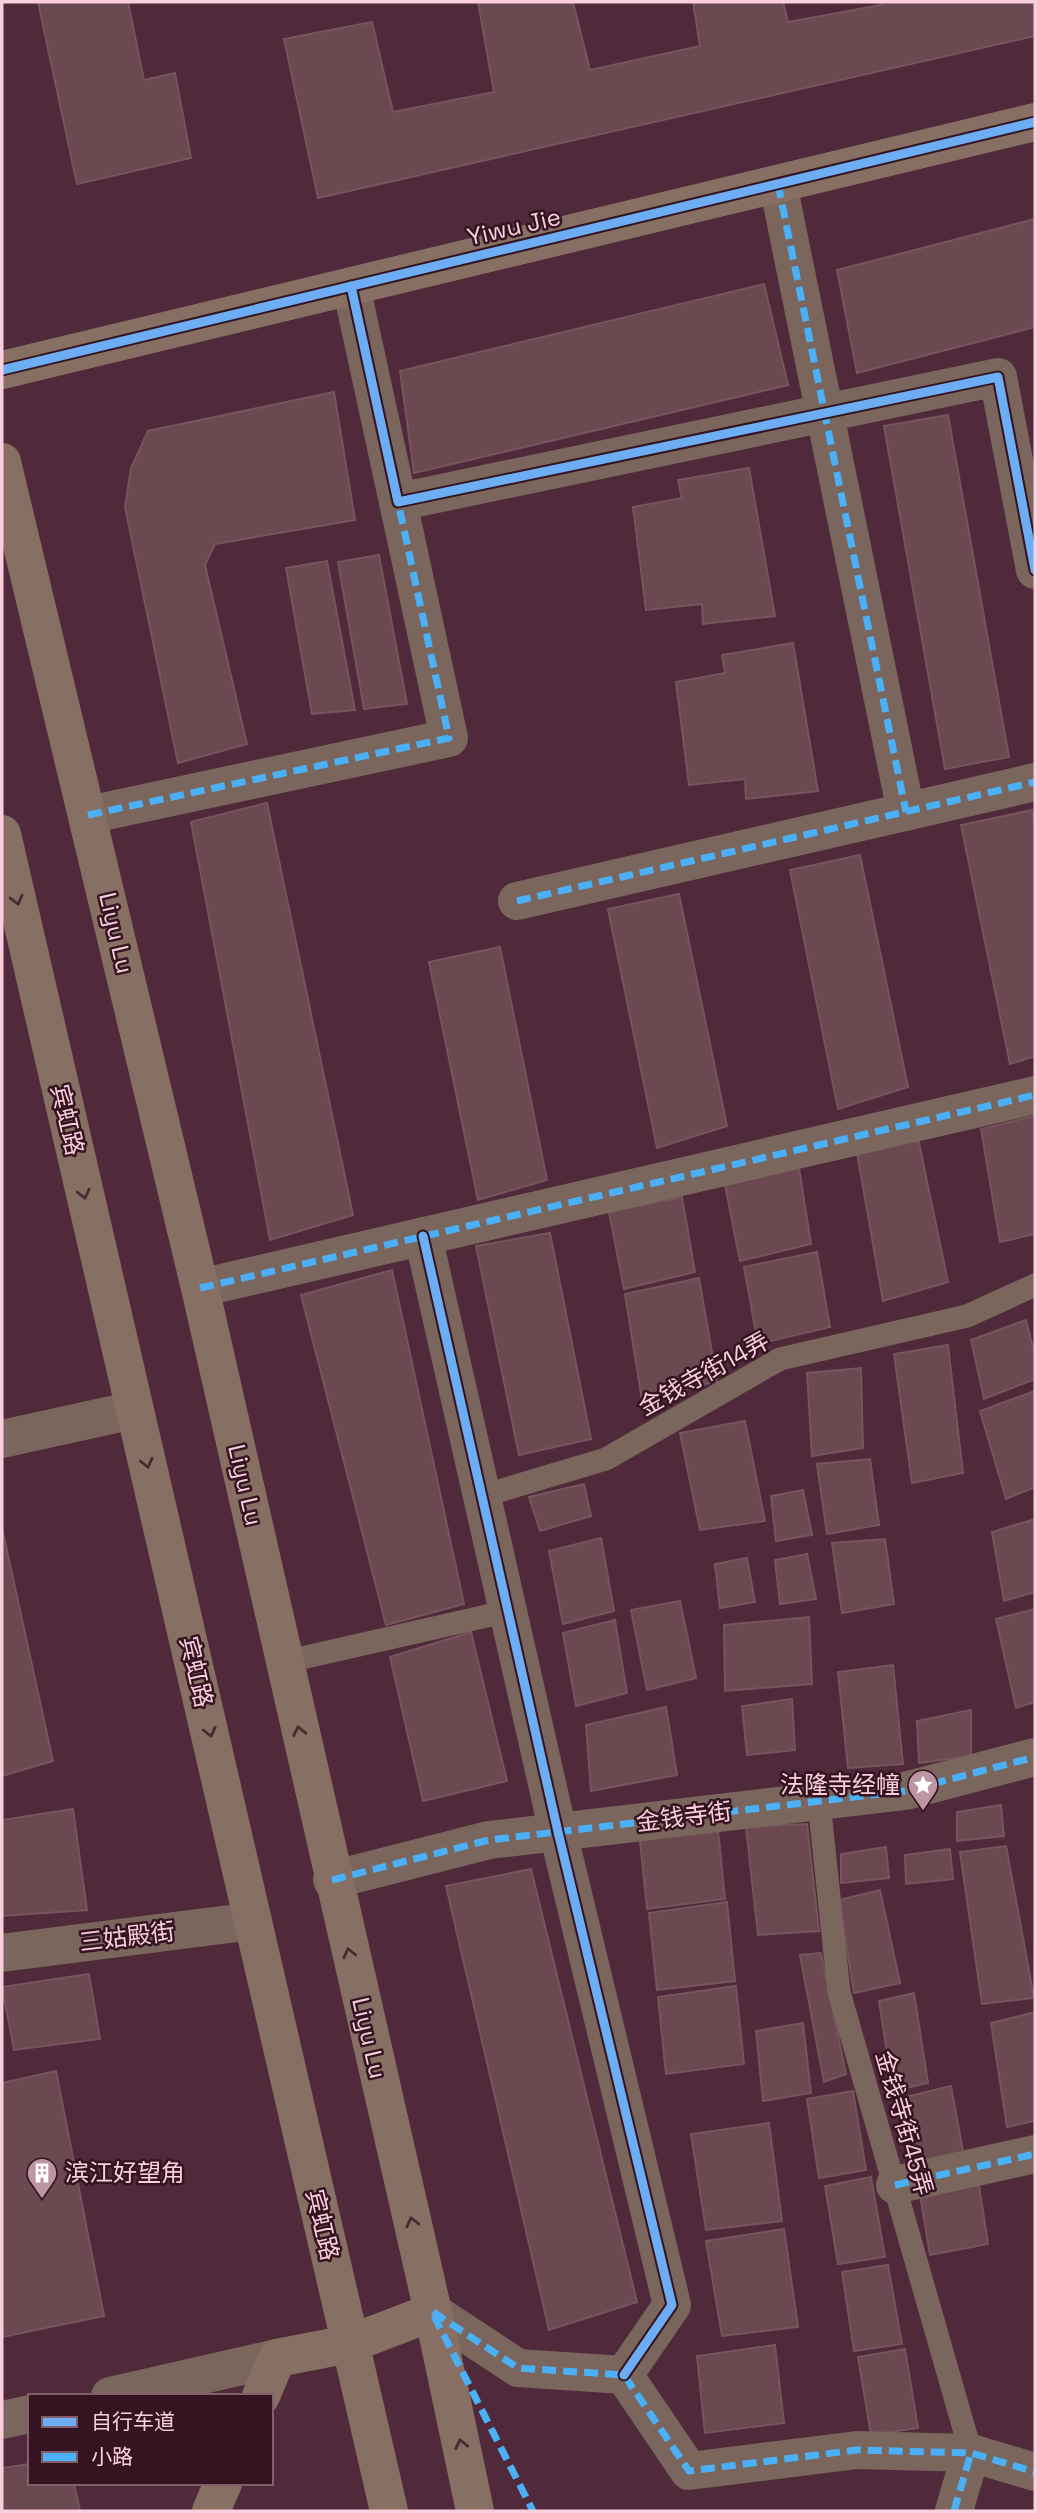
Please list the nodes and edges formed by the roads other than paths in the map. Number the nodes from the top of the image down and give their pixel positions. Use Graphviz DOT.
graph roads {
  1 [pos="1035,122"];
  2 [pos="778,184"];
  3 [pos="351,286"];
  4 [pos="2,370"];
  5 [pos="824,413"];
  6 [pos="2,462"];
  7 [pos="398,502"];
  8 [pos="1035,570"];
  9 [pos="1035,782"];
  10 [pos="906,812"];
  11 [pos="88,816"];
  12 [pos="2,834"];
  13 [pos="517,901"];
  14 [pos="1035,1095"];
  15 [pos="423,1236"];
  16 [pos="1035,1285"];
  17 [pos="200,1288"];
  18 [pos="134,1410"];
  19 [pos="2,1439"];
  20 [pos="482,1496"];
  21 [pos="509,1611"];
  22 [pos="284,1662"];
  23 [pos="1035,1757"];
  24 [pos="819,1802"];
  25 [pos="558,1832"];
  26 [pos="332,1880"];
  27 [pos="253,1921"];
  28 [pos="2,1954"];
  29 [pos="1035,2154"];
  30 [pos="895,2185"];
  31 [pos="433,2312"];
  32 [pos="349,2344"];
  33 [pos="277,2358"];
  34 [pos="624,2375"];
  35 [pos="119,2394"];
  36 [pos="262,2394"];
  37 [pos="28,2414"];
  38 [pos="2,2420"];
  39 [pos="971,2453"];
  40 [pos="1035,2472"];
  41 [pos="222,2485"];
  42 [pos="211,2511"];
  43 [pos="389,2511"];
  44 [pos="475,2511"];
  45 [pos="954,2511"];
  1 -- 2 [label="main road, Yiwu Jie"];
  2 -- 3 [label="main road, Yiwu Jie"];
  2 -- 5 [label="street"];
  3 -- 4 [label="main road, Yiwu Jie"];
  3 -- 7 [label="street"];
  5 -- 7 [label="street"];
  5 -- 8 [label="street"];
  5 -- 10 [label="street"];
  6 -- 11 [label="main road, Liyu Lu"];
  7 -- 11 [label="street"];
  9 -- 10 [label="street"];
  10 -- 13 [label="street"];
  11 -- 17 [label="main road, Liyu Lu"];
  12 -- 18 [label="main road, 宾虹路, one-way"];
  14 -- 15 [label="street"];
  15 -- 17 [label="street"];
  15 -- 20 [label="street"];
  16 -- 20 [label="lane, 金钱寺街14弄"];
  17 -- 22 [label="main road, Liyu Lu"];
  18 -- 19 [label="street"];
  18 -- 27 [label="main road, 宾虹路, one-way"];
  20 -- 21 [label="street"];
  21 -- 22 [label="lane"];
  21 -- 25 [label="street"];
  26 -- 22 [label="main road, Liyu Lu, one-way"];
  23 -- 24 [label="street, 金钱寺街"];
  24 -- 25 [label="street, 金钱寺街"];
  24 -- 30 [label="lane, 金钱寺街45弄"];
  25 -- 26 [label="street, 金钱寺街"];
  25 -- 34 [label="street"];
  31 -- 26 [label="main road, Liyu Lu, one-way"];
  27 -- 28 [label="street, 三姑殿街"];
  27 -- 32 [label="main road, 宾虹路"];
  29 -- 30 [label="street"];
  30 -- 39 [label="lane, 金钱寺街45弄"];
  31 -- 32 [label="main road"];
  31 -- 34 [label="street"];
  44 -- 31 [label="main road, Liyu Lu, one-way"];
  32 -- 33 [label="main road"];
  32 -- 43 [label="main road, 宾虹路"];
  33 -- 35 [label="street"];
  33 -- 36 [label="main road"];
  34 -- 39 [label="street"];
  37 -- 38 [label="street"];
  39 -- 40 [label="street"];
  39 -- 45 [label="street"];
  41 -- 42 [label="main road"];
}
